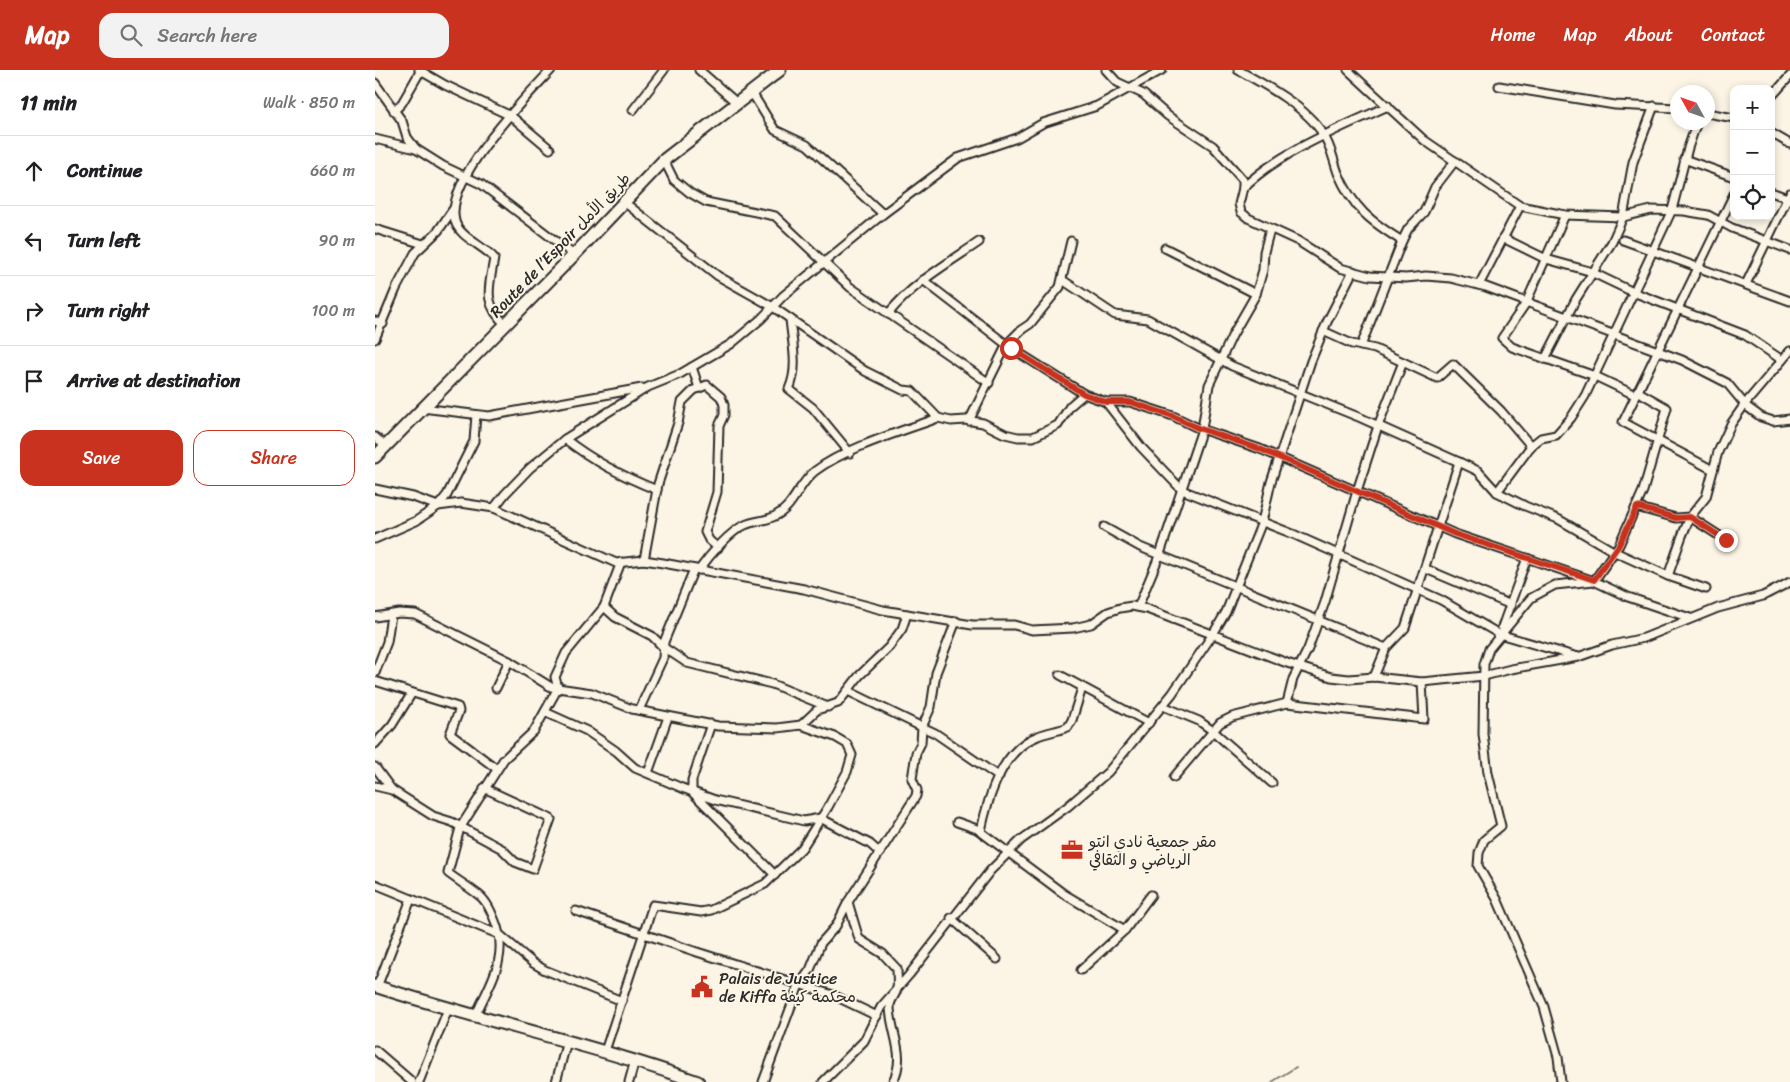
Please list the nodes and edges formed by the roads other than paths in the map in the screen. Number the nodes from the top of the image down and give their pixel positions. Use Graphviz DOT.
graph roads {
  1 [pos="420,70"];
  2 [pos="551,70"];
  3 [pos="664,70"];
  4 [pos="699,70"];
  5 [pos="780,70"];
  6 [pos="1107,70"];
  7 [pos="1162,70"];
  8 [pos="1238,70"];
  9 [pos="1348,70"];
  10 [pos="1790,76"];
  11 [pos="375,83"];
  12 [pos="1499,86"];
  13 [pos="1131,88"];
  14 [pos="752,92"];
  15 [pos="1775,93"];
  16 [pos="738,104"];
  17 [pos="1388,106"];
  18 [pos="1654,106"];
  19 [pos="1670,107"];
  20 [pos="633,110"];
  21 [pos="394,111"];
  22 [pos="1715,114"];
  23 [pos="511,116"];
  24 [pos="1730,117"];
  25 [pos="1694,130"];
  26 [pos="1775,135"];
  27 [pos="1324,136"];
  28 [pos="375,139"];
  29 [pos="1790,144"];
  30 [pos="550,148"];
  31 [pos="416,149"];
  32 [pos="1684,159"];
  33 [pos="664,160"];
  34 [pos="1455,161"];
  35 [pos="467,176"];
  36 [pos="1730,176"];
  37 [pos="1243,188"];
  38 [pos="1775,193"];
  39 [pos="1789,197"];
  40 [pos="624,202"];
  41 [pos="1730,202"];
  42 [pos="1520,206"];
  43 [pos="454,207"];
  44 [pos="1672,210"];
  45 [pos="883,214"];
  46 [pos="1565,215"];
  47 [pos="1623,217"];
  48 [pos="1720,222"];
  49 [pos="375,229"];
  50 [pos="1271,229"];
  51 [pos="1503,238"];
  52 [pos="1623,240"];
  53 [pos="1071,241"];
  54 [pos="1402,241"];
  55 [pos="1766,241"];
  56 [pos="979,242"];
  57 [pos="423,244"];
  58 [pos="1165,248"];
  59 [pos="1654,250"];
  60 [pos="1790,250"];
  61 [pos="574,255"];
  62 [pos="1546,258"];
  63 [pos="823,264"];
  64 [pos="1698,267"];
  65 [pos="1353,271"];
  66 [pos="1592,273"];
  67 [pos="1389,278"];
  68 [pos="923,280"];
  69 [pos="1064,281"];
  70 [pos="1746,284"];
  71 [pos="1479,285"];
  72 [pos="1633,292"];
  73 [pos="1256,294"];
  74 [pos="1789,299"];
  75 [pos="1526,303"];
  76 [pos="773,307"];
  77 [pos="1677,309"];
  78 [pos="888,314"];
  79 [pos="790,319"];
  80 [pos="1567,319"];
  81 [pos="375,321"];
  82 [pos="383,324"];
  83 [pos="506,325"];
  84 [pos="1323,331"];
  85 [pos="1612,336"];
  86 [pos="375,339"];
  87 [pos="1007,344"];
  88 [pos="1361,346"];
  89 [pos="1790,350"];
  90 [pos="1656,351"];
  91 [pos="1545,359"];
  92 [pos="1220,360"];
  93 [pos="1782,360"];
  94 [pos="1403,362"];
  95 [pos="692,366"];
  96 [pos="1595,376"];
  97 [pos="989,382"];
  98 [pos="648,387"];
  99 [pos="699,388"];
  100 [pos="1299,393"];
  101 [pos="1636,393"];
  102 [pos="1084,394"];
  103 [pos="1106,402"];
  104 [pos="1745,404"];
  105 [pos="422,408"];
  106 [pos="476,415"];
  107 [pos="938,418"];
  108 [pos="1790,419"];
  109 [pos="969,421"];
  110 [pos="1378,426"];
  111 [pos="1202,428"];
  112 [pos="375,437"];
  113 [pos="565,439"];
  114 [pos="1657,442"];
  115 [pos="386,446"];
  116 [pos="1531,446"];
  117 [pos="850,453"];
  118 [pos="375,456"];
  119 [pos="1280,458"];
  120 [pos="1459,462"];
  121 [pos="1713,470"];
  122 [pos="375,488"];
  123 [pos="657,490"];
  124 [pos="1182,490"];
  125 [pos="1357,491"];
  126 [pos="1497,492"];
  127 [pos="438,506"];
  128 [pos="1637,507"];
  129 [pos="494,508"];
  130 [pos="1690,517"];
  131 [pos="1263,522"];
  132 [pos="1438,526"];
  133 [pos="1104,527"];
  134 [pos="375,539"];
  135 [pos="1726,540"];
  136 [pos="718,548"];
  137 [pos="1613,551"];
  138 [pos="1160,554"];
  139 [pos="1339,555"];
  140 [pos="1527,558"];
  141 [pos="643,560"];
  142 [pos="621,562"];
  143 [pos="696,569"];
  144 [pos="1425,569"];
  145 [pos="1668,576"];
  146 [pos="1594,580"];
  147 [pos="1790,582"];
  148 [pos="1237,586"];
  149 [pos="1706,589"];
  150 [pos="1419,590"];
  151 [pos="1511,604"];
  152 [pos="604,607"];
  153 [pos="1138,607"];
  154 [pos="907,614"];
  155 [pos="391,615"];
  156 [pos="375,617"];
  157 [pos="1690,618"];
  158 [pos="1319,620"];
  159 [pos="956,621"];
  160 [pos="1213,634"];
  161 [pos="1499,634"];
  162 [pos="663,647"];
  163 [pos="1386,648"];
  164 [pos="1578,657"];
  165 [pos="509,661"];
  166 [pos="1300,667"];
  167 [pos="375,673"];
  168 [pos="1060,676"];
  169 [pos="1484,676"];
  170 [pos="1374,677"];
  171 [pos="375,681"];
  172 [pos="1423,682"];
  173 [pos="496,688"];
  174 [pos="558,688"];
  175 [pos="1081,688"];
  176 [pos="848,691"];
  177 [pos="412,693"];
  178 [pos="1287,702"];
  179 [pos="1163,706"];
  180 [pos="828,707"];
  181 [pos="639,710"];
  182 [pos="545,712"];
  183 [pos="668,717"];
  184 [pos="1149,723"];
  185 [pos="711,724"];
  186 [pos="801,724"];
  187 [pos="922,727"];
  188 [pos="1213,731"];
  189 [pos="375,744"];
  190 [pos="375,767"];
  191 [pos="497,769"];
  192 [pos="648,773"];
  193 [pos="999,777"];
  194 [pos="1174,777"];
  195 [pos="1272,783"];
  196 [pos="375,786"];
  197 [pos="484,788"];
  198 [pos="392,790"];
  199 [pos="692,792"];
  200 [pos="820,818"];
  201 [pos="957,822"];
  202 [pos="460,828"];
  203 [pos="981,831"];
  204 [pos="880,853"];
  205 [pos="1008,853"];
  206 [pos="775,876"];
  207 [pos="375,884"];
  208 [pos="1151,895"];
  209 [pos="411,899"];
  210 [pos="848,902"];
  211 [pos="576,911"];
  212 [pos="951,918"];
  213 [pos="1125,930"];
  214 [pos="643,933"];
  215 [pos="500,935"];
  216 [pos="997,959"];
  217 [pos="1081,970"];
  218 [pos="799,984"];
  219 [pos="376,986"];
  220 [pos="897,988"];
  221 [pos="622,1001"];
  222 [pos="449,1009"];
  223 [pos="877,1016"];
  224 [pos="475,1017"];
  225 [pos="567,1041"];
  226 [pos="375,1050"];
  227 [pos="605,1051"];
  228 [pos="635,1060"];
  229 [pos="893,1081"];
  230 [pos="412,1082"];
  231 [pos="419,1082"];
  232 [pos="556,1082"];
  233 [pos="629,1082"];
  234 [pos="698,1082"];
  235 [pos="763,1082"];
  236 [pos="823,1082"];
  237 [pos="1561,1082"];
  1 -- 21 [label="street"];
  1 -- 23 [label="street"];
  2 -- 23 [label="street"];
  3 -- 20 [label="street"];
  4 -- 16 [label="street"];
  5 -- 14 [label="main road, Route de l’Espoir طريق الأمل"];
  6 -- 13 [label="street"];
  7 -- 13 [label="street"];
  8 -- 27 [label="street"];
  9 -- 17 [label="street"];
  10 -- 15 [label="street"];
  11 -- 21 [label="street"];
  12 -- 18 [label="street"];
  13 -- 37 [label="street"];
  13 -- 45 [label="street"];
  14 -- 16 [label="main road, Route de l’Espoir طريق الأمل"];
  14 -- 45 [label="street"];
  16 -- 33 [label="main road, Route de l’Espoir طريق الأمل"];
  17 -- 27 [label="street"];
  17 -- 34 [label="street"];
  18 -- 19 [label="street"];
  18 -- 47 [label="street"];
  21 -- 31 [label="street"];
  22 -- 24 [label="street"];
  23 -- 30 [label="street"];
  23 -- 35 [label="street"];
  25 -- 32 [label="street"];
  26 -- 29 [label="street"];
  27 -- 37 [label="street"];
  27 -- 54 [label="street"];
  28 -- 31 [label="street"];
  31 -- 35 [label="street"];
  32 -- 36 [label="street"];
  32 -- 44 [label="street"];
  33 -- 40 [label="main road, Route de l’Espoir طريق الأمل"];
  33 -- 63 [label="street"];
  34 -- 42 [label="street"];
  34 -- 54 [label="street"];
  35 -- 43 [label="street"];
  35 -- 61 [label="street"];
  37 -- 50 [label="street"];
  38 -- 39 [label="street"];
  39 -- 55 [label="street"];
  40 -- 61 [label="main road, Route de l’Espoir طريق الأمل"];
  40 -- 76 [label="street"];
  41 -- 48 [label="street"];
  42 -- 46 [label="street"];
  42 -- 51 [label="street"];
  43 -- 57 [label="street"];
  43 -- 83 [label="street"];
  44 -- 47 [label="street"];
  44 -- 48 [label="street"];
  44 -- 59 [label="street"];
  45 -- 63 [label="street"];
  46 -- 47 [label="street"];
  46 -- 62 [label="street"];
  47 -- 66 [label="street"];
  48 -- 55 [label="street"];
  48 -- 64 [label="street"];
  49 -- 57 [label="street"];
  50 -- 65 [label="street"];
  50 -- 73 [label="street"];
  51 -- 62 [label="street"];
  51 -- 71 [label="street"];
  52 -- 59 [label="street"];
  53 -- 69 [label="street"];
  54 -- 67 [label="street"];
  55 -- 60 [label="street"];
  55 -- 70 [label="street"];
  56 -- 68 [label="street"];
  57 -- 82 [label="street"];
  58 -- 73 [label="street"];
  59 -- 64 [label="street"];
  59 -- 72 [label="street"];
  61 -- 83 [label="main road, Route de l’Espoir طريق الأمل"];
  62 -- 66 [label="street"];
  62 -- 75 [label="street"];
  63 -- 76 [label="street"];
  63 -- 78 [label="street"];
  64 -- 70 [label="street"];
  64 -- 77 [label="street"];
  65 -- 67 [label="street"];
  65 -- 84 [label="street"];
  66 -- 72 [label="street"];
  66 -- 80 [label="street"];
  67 -- 71 [label="street"];
  67 -- 88 [label="street"];
  68 -- 78 [label="street"];
  68 -- 87 [label="street"];
  69 -- 87 [label="street"];
  69 -- 92 [label="street"];
  70 -- 74 [label="street"];
  71 -- 75 [label="street"];
  72 -- 77 [label="street"];
  72 -- 85 [label="street"];
  73 -- 92 [label="street"];
  75 -- 80 [label="street"];
  75 -- 91 [label="street"];
  76 -- 79 [label="street"];
  76 -- 95 [label="street"];
  77 -- 90 [label="street"];
  77 -- 93 [label="street"];
  78 -- 97 [label="street"];
  79 -- 107 [label="street"];
  79 -- 117 [label="street"];
  80 -- 85 [label="street"];
  80 -- 91 [label="street"];
  81 -- 82 [label="street"];
  82 -- 86 [label="street"];
  83 -- 105 [label="main road, Route de l’Espoir طريق الأمل"];
  84 -- 88 [label="street"];
  84 -- 100 [label="street"];
  85 -- 90 [label="street"];
  85 -- 96 [label="street"];
  87 -- 97 [label="street"];
  87 -- 102 [label="street"];
  88 -- 94 [label="street"];
  89 -- 93 [label="street"];
  90 -- 101 [label="street"];
  90 -- 104 [label="street"];
  91 -- 96 [label="street"];
  92 -- 100 [label="street"];
  92 -- 111 [label="street"];
  93 -- 104 [label="street"];
  94 -- 110 [label="street"];
  94 -- 116 [label="street"];
  95 -- 98 [label="street"];
  95 -- 99 [label="street"];
  96 -- 101 [label="street"];
  96 -- 116 [label="street"];
  97 -- 109 [label="street"];
  98 -- 106 [label="street"];
  98 -- 113 [label="street"];
  99 -- 123 [label="street"];
  99 -- 136 [label="street"];
  100 -- 110 [label="street"];
  100 -- 119 [label="street"];
  101 -- 114 [label="street"];
  101 -- 114 [label="street"];
  102 -- 103 [label="street"];
  102 -- 109 [label="street"];
  103 -- 111 [label="street"];
  103 -- 124 [label="street"];
  104 -- 108 [label="street"];
  104 -- 121 [label="street"];
  105 -- 106 [label="street"];
  105 -- 115 [label="main road, Route de l’Espoir طريق الأمل"];
  106 -- 127 [label="street"];
  107 -- 109 [label="street"];
  107 -- 117 [label="street"];
  110 -- 120 [label="street"];
  110 -- 125 [label="street"];
  111 -- 119 [label="street"];
  111 -- 124 [label="street"];
  112 -- 115 [label="street"];
  113 -- 123 [label="street"];
  113 -- 129 [label="street"];
  114 -- 121 [label="street"];
  114 -- 128 [label="street"];
  115 -- 118 [label="main road, Route de l’Espoir طريق الأمل"];
  116 -- 126 [label="street"];
  117 -- 136 [label="street"];
  119 -- 125 [label="street"];
  119 -- 131 [label="street"];
  120 -- 126 [label="street"];
  120 -- 132 [label="street"];
  121 -- 130 [label="street"];
  122 -- 127 [label="street"];
  123 -- 141 [label="street"];
  124 -- 131 [label="street"];
  124 -- 138 [label="street"];
  125 -- 132 [label="street"];
  125 -- 139 [label="street"];
  126 -- 137 [label="street"];
  127 -- 129 [label="street"];
  127 -- 134 [label="street"];
  128 -- 130 [label="street"];
  128 -- 137 [label="street"];
  129 -- 142 [label="street"];
  130 -- 135 [label="street"];
  130 -- 145 [label="street"];
  131 -- 139 [label="street"];
  131 -- 148 [label="street"];
  132 -- 140 [label="street"];
  132 -- 144 [label="street"];
  133 -- 138 [label="street"];
  136 -- 143 [label="street"];
  137 -- 145 [label="street"];
  137 -- 146 [label="street"];
  138 -- 148 [label="street"];
  138 -- 153 [label="street"];
  139 -- 150 [label="street"];
  139 -- 158 [label="street"];
  140 -- 146 [label="street"];
  140 -- 151 [label="street"];
  141 -- 142 [label="street"];
  141 -- 143 [label="street"];
  142 -- 152 [label="street"];
  143 -- 154 [label="street"];
  143 -- 162 [label="street"];
  144 -- 150 [label="street"];
  144 -- 151 [label="street"];
  145 -- 149 [label="street"];
  146 -- 157 [label="street"];
  146 -- 161 [label="street"];
  147 -- 157 [label="street"];
  148 -- 158 [label="street"];
  148 -- 160 [label="street"];
  150 -- 161 [label="street"];
  150 -- 163 [label="street"];
  151 -- 161 [label="street"];
  152 -- 162 [label="street"];
  152 -- 174 [label="street"];
  153 -- 159 [label="street"];
  153 -- 160 [label="street"];
  154 -- 159 [label="street"];
  154 -- 176 [label="street"];
  155 -- 156 [label="street"];
  155 -- 165 [label="street"];
  155 -- 167 [label="street"];
  157 -- 164 [label="street"];
  158 -- 163 [label="street"];
  158 -- 166 [label="street"];
  159 -- 187 [label="street"];
  160 -- 166 [label="street"];
  160 -- 179 [label="street"];
  161 -- 164 [label="street"];
  161 -- 169 [label="street"];
  162 -- 180 [label="street"];
  162 -- 181 [label="street"];
  163 -- 170 [label="street"];
  164 -- 169 [label="street"];
  165 -- 173 [label="street"];
  165 -- 174 [label="street"];
  166 -- 170 [label="street"];
  166 -- 178 [label="street"];
  168 -- 175 [label="street"];
  169 -- 172 [label="street"];
  169 -- 237 [label="street"];
  170 -- 172 [label="street"];
  171 -- 177 [label="street"];
  172 -- 178 [label="street"];
  174 -- 181 [label="street"];
  174 -- 182 [label="street"];
  175 -- 184 [label="street"];
  175 -- 193 [label="street"];
  176 -- 180 [label="street"];
  176 -- 187 [label="street"];
  177 -- 189 [label="street"];
  177 -- 191 [label="street"];
  178 -- 188 [label="street"];
  179 -- 184 [label="street"];
  179 -- 188 [label="street"];
  180 -- 186 [label="street"];
  181 -- 183 [label="street"];
  182 -- 191 [label="street"];
  182 -- 192 [label="street"];
  183 -- 185 [label="street"];
  183 -- 192 [label="street"];
  184 -- 205 [label="street"];
  185 -- 186 [label="street"];
  185 -- 199 [label="street"];
  186 -- 200 [label="street"];
  187 -- 193 [label="street"];
  187 -- 204 [label="street"];
  188 -- 194 [label="street"];
  188 -- 195 [label="street"];
  190 -- 198 [label="street"];
  191 -- 197 [label="street"];
  192 -- 199 [label="street"];
  193 -- 203 [label="street"];
  196 -- 198 [label="street"];
  197 -- 202 [label="street"];
  197 -- 202 [label="street"];
  198 -- 202 [label="street"];
  199 -- 200 [label="street"];
  199 -- 206 [label="street"];
  200 -- 204 [label="street"];
  200 -- 206 [label="street"];
  201 -- 203 [label="street"];
  202 -- 215 [label="street"];
  203 -- 205 [label="street"];
  204 -- 210 [label="street"];
  205 -- 212 [label="street"];
  205 -- 213 [label="street"];
  206 -- 214 [label="street"];
  207 -- 209 [label="street"];
  208 -- 213 [label="street"];
  209 -- 215 [label="street"];
  209 -- 219 [label="street"];
  210 -- 218 [label="street"];
  210 -- 220 [label="street"];
  211 -- 214 [label="street"];
  212 -- 216 [label="street"];
  212 -- 220 [label="street"];
  213 -- 217 [label="street"];
  214 -- 218 [label="street"];
  214 -- 221 [label="street"];
  215 -- 221 [label="street"];
  215 -- 224 [label="street"];
  218 -- 223 [label="street"];
  218 -- 235 [label="street"];
  219 -- 222 [label="main road"];
  220 -- 223 [label="street"];
  220 -- 229 [label="street"];
  221 -- 227 [label="street"];
  222 -- 224 [label="main road"];
  222 -- 231 [label="street"];
  223 -- 236 [label="street"];
  224 -- 225 [label="main road"];
  225 -- 227 [label="main road"];
  225 -- 232 [label="street"];
  226 -- 230 [label="street"];
  227 -- 228 [label="main road"];
  228 -- 233 [label="street"];
  228 -- 234 [label="main road"];
}
